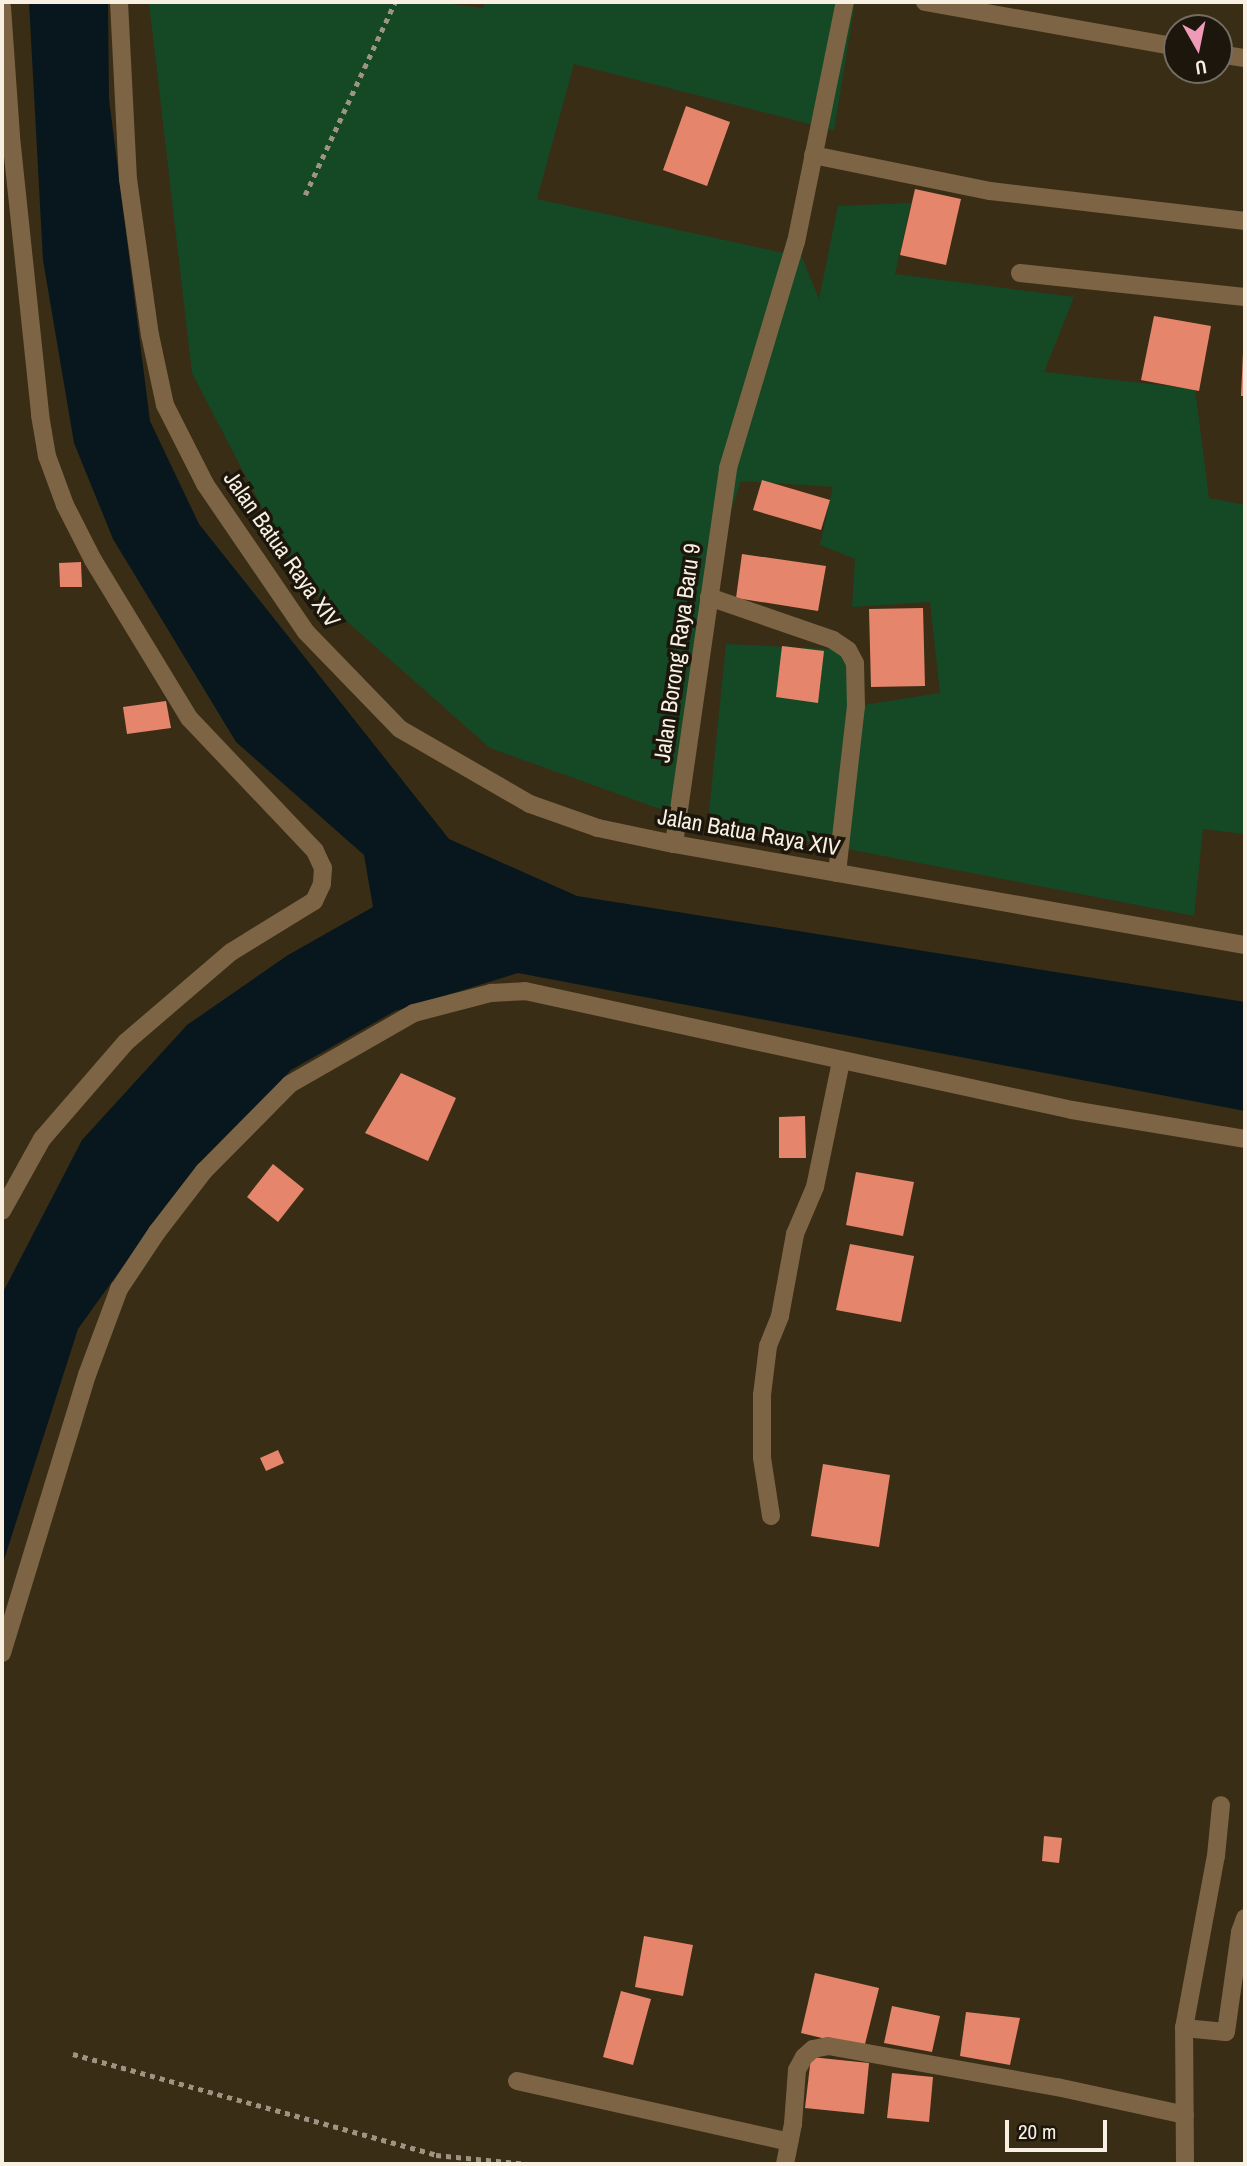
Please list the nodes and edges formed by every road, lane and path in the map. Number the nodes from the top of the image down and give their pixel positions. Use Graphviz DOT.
graph roads {
  1 [pos="119,2"];
  2 [pos="395,2"];
  3 [pos="845,2"];
  4 [pos="925,2"];
  5 [pos="2,7"];
  6 [pos="1163,44"];
  7 [pos="813,155"];
  8 [pos="305,195"];
  9 [pos="1245,221"];
  10 [pos="1020,273"];
  11 [pos="1245,296"];
  12 [pos="709,597"];
  13 [pos="674,844"];
  14 [pos="836,873"];
  15 [pos="1245,945"];
  16 [pos="841,1061"];
  17 [pos="1245,1139"];
  18 [pos="2,1211"];
  19 [pos="771,1516"];
  20 [pos="2,1653"];
  21 [pos="1221,1805"];
  22 [pos="1245,1918"];
  23 [pos="1184,2028"];
  24 [pos="1226,2032"];
  25 [pos="1245,2035"];
  26 [pos="73,2054"];
  27 [pos="517,2081"];
  28 [pos="1185,2115"];
  29 [pos="789,2142"];
  30 [pos="528,2164"];
  31 [pos="785,2164"];
  32 [pos="1185,2164"];
  1 -- 13 [label="street, Jalan Batua Raya XIV"];
  2 -- 8 [label="path"];
  3 -- 7 [label="street, Jalan Borong Raya Baru 9"];
  4 -- 6 [label="street"];
  5 -- 18 [label="street"];
  7 -- 9 [label="street"];
  7 -- 12 [label="street, Jalan Borong Raya Baru 9"];
  10 -- 11 [label="street"];
  12 -- 13 [label="street, Jalan Borong Raya Baru 9"];
  12 -- 14 [label="street"];
  13 -- 14 [label="street, Jalan Batua Raya XIV"];
  14 -- 15 [label="street, Jalan Batua Raya XIV"];
  16 -- 17 [label="street"];
  16 -- 19 [label="street"];
  16 -- 20 [label="street"];
  21 -- 23 [label="street"];
  22 -- 24 [label="street"];
  23 -- 24 [label="street"];
  23 -- 28 [label="street"];
  24 -- 25 [label="street"];
  26 -- 30 [label="path"];
  27 -- 29 [label="street"];
  28 -- 29 [label="street"];
  28 -- 32 [label="street"];
  29 -- 31 [label="street"];
}
